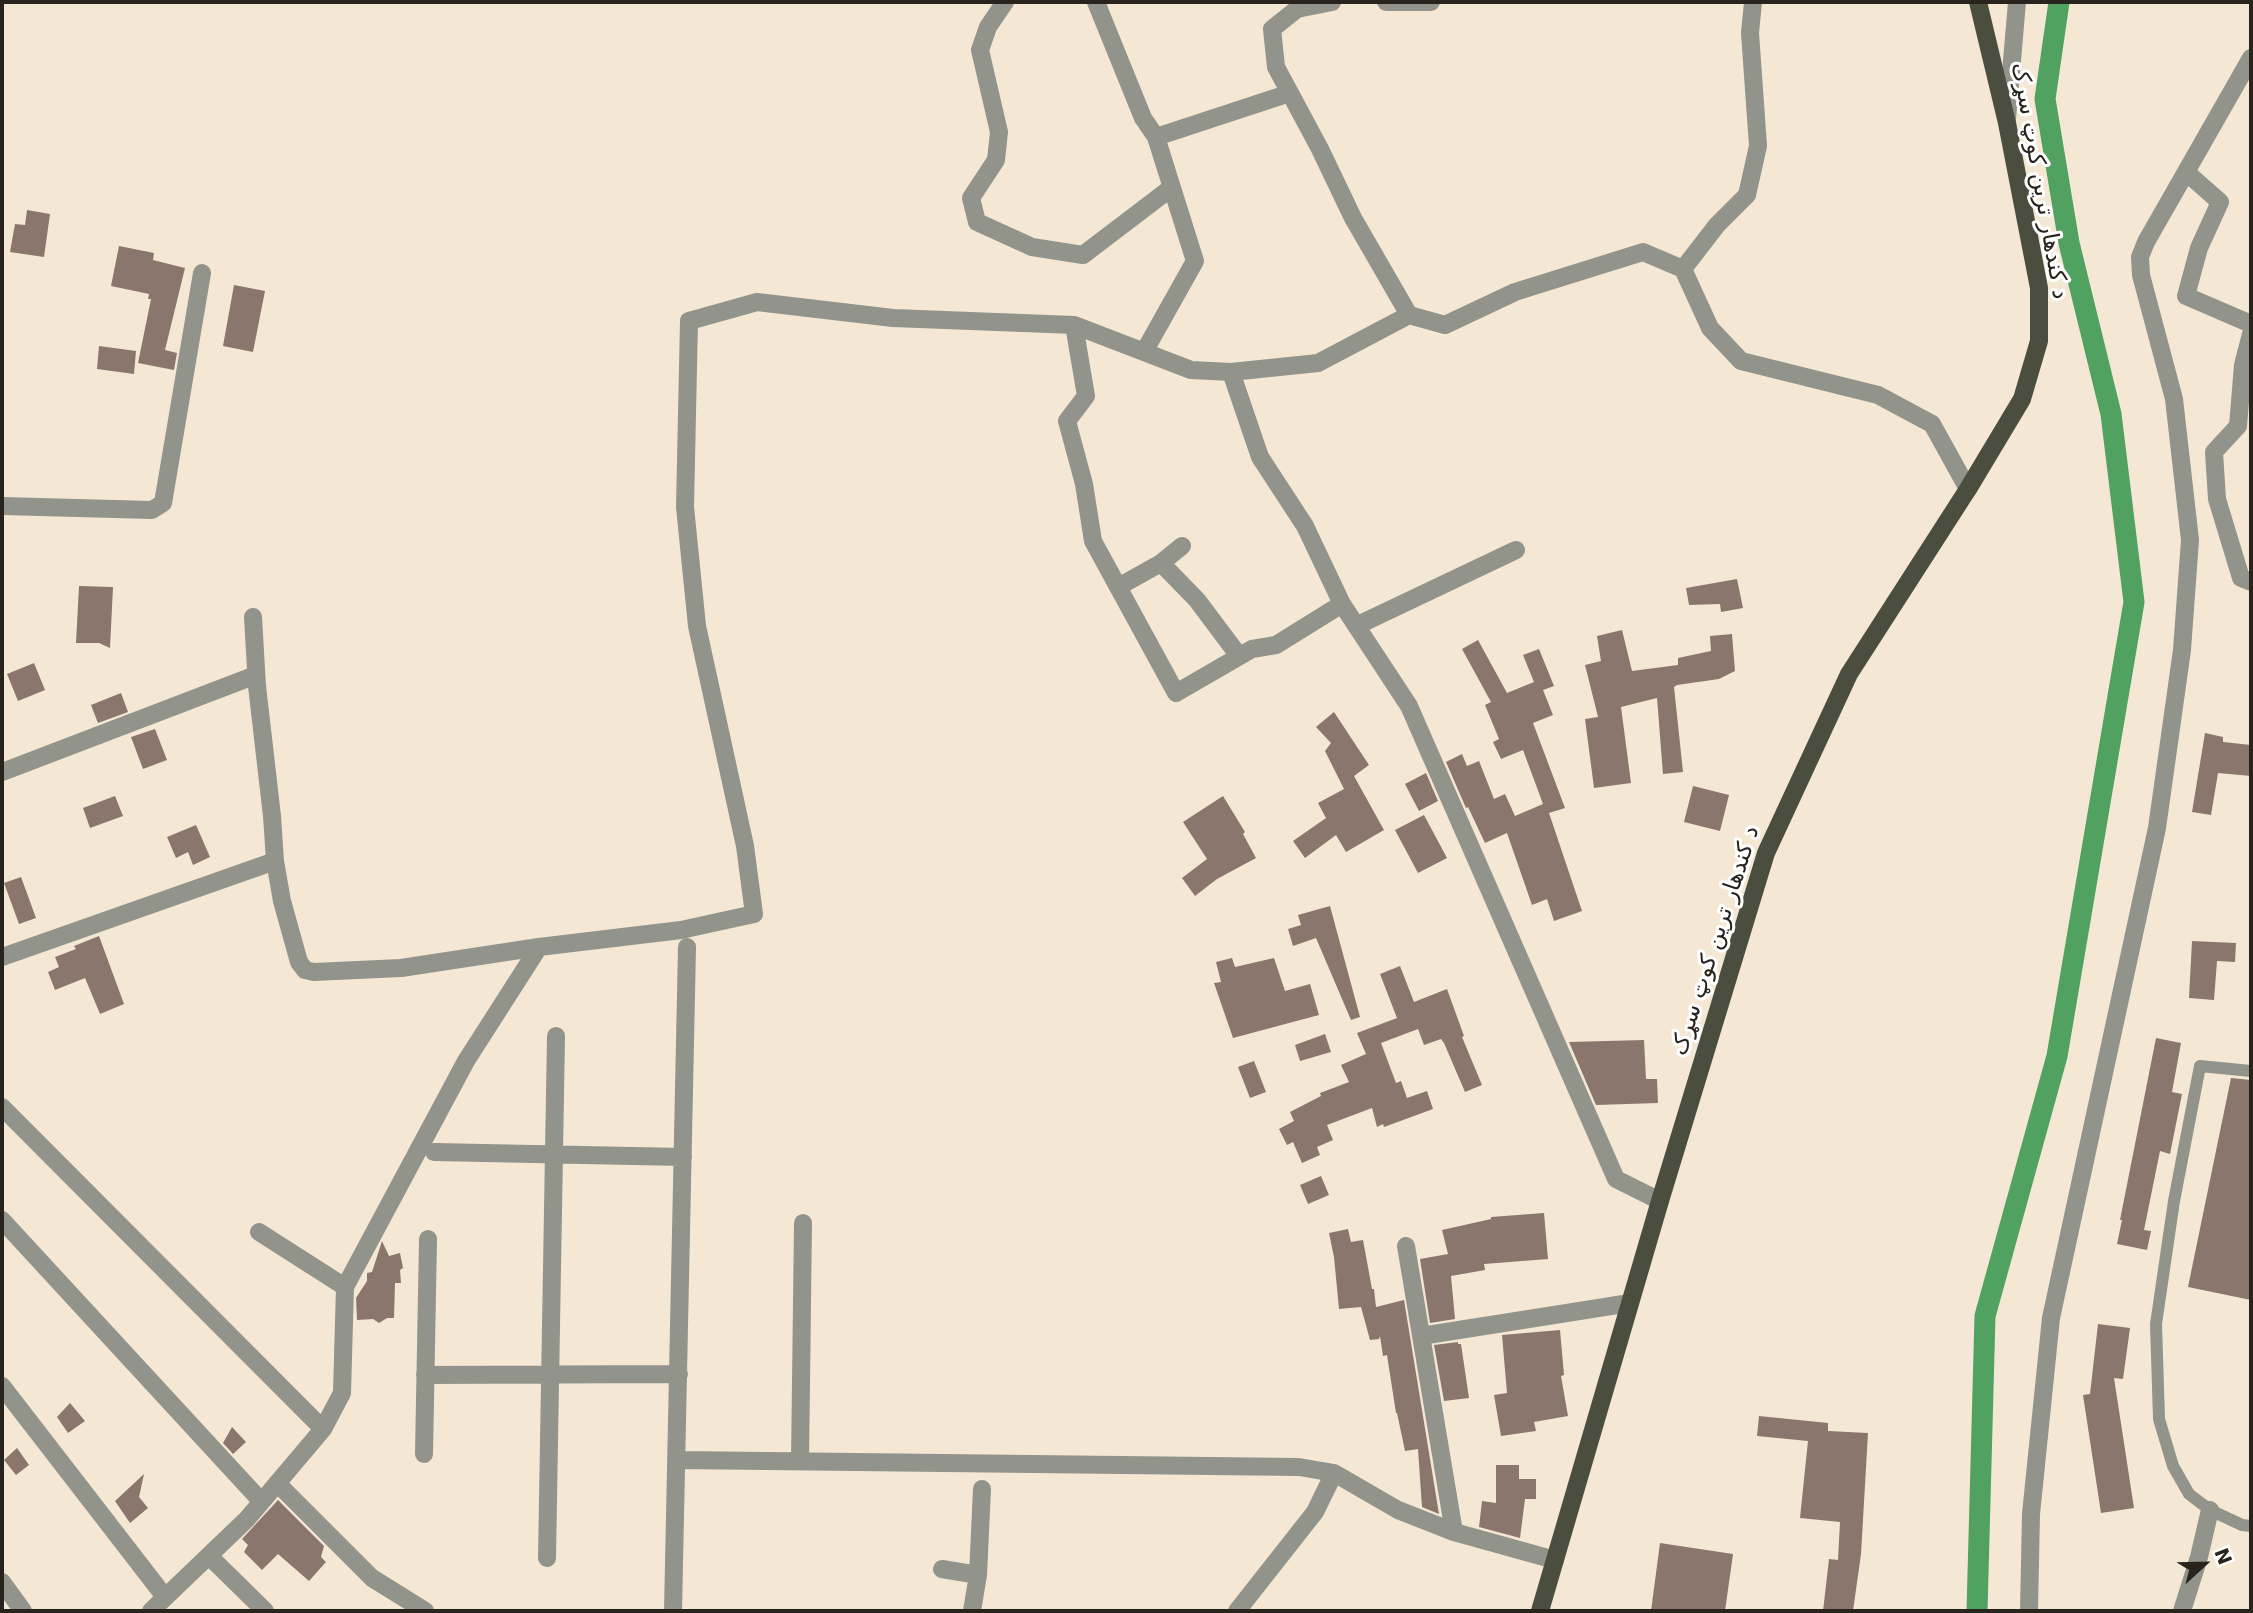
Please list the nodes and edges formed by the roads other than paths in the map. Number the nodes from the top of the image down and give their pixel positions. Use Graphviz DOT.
graph roads {
  1 [pos="1005,2"];
  2 [pos="1096,2"];
  3 [pos="1332,2"];
  4 [pos="1386,2"];
  5 [pos="1431,2"];
  6 [pos="1754,2"];
  7 [pos="1978,2"];
  8 [pos="2017,2"];
  9 [pos="2251,58"];
  10 [pos="1290,93"];
  11 [pos="2007,123"];
  12 [pos="1156,137"];
  13 [pos="2186,173"];
  14 [pos="1171,188"];
  15 [pos="1683,269"];
  16 [pos="202,273"];
  17 [pos="1409,315"];
  18 [pos="2251,324"];
  19 [pos="1074,325"];
  20 [pos="2251,334"];
  21 [pos="1144,352"];
  22 [pos="1231,372"];
  23 [pos="1968,489"];
  24 [pos="2,506"];
  25 [pos="1182,546"];
  26 [pos="1516,550"];
  27 [pos="1161,563"];
  28 [pos="2251,582"];
  29 [pos="1118,587"];
  30 [pos="1342,604"];
  31 [pos="253,617"];
  32 [pos="1356,626"];
  33 [pos="1239,656"];
  34 [pos="256,675"];
  35 [pos="2,772"];
  36 [pos="275,861"];
  37 [pos="540,947"];
  38 [pos="687,947"];
  39 [pos="2,957"];
  40 [pos="556,1036"];
  41 [pos="2251,1071"];
  42 [pos="2,1108"];
  43 [pos="434,1152"];
  44 [pos="554,1154"];
  45 [pos="683,1157"];
  46 [pos="1660,1201"];
  47 [pos="2,1220"];
  48 [pos="803,1223"];
  49 [pos="259,1232"];
  50 [pos="428,1239"];
  51 [pos="1406,1246"];
  52 [pos="345,1287"];
  53 [pos="1630,1303"];
  54 [pos="1421,1336"];
  55 [pos="550,1374"];
  56 [pos="679,1374"];
  57 [pos="425,1375"];
  58 [pos="2,1385"];
  59 [pos="323,1429"];
  60 [pos="424,1454"];
  61 [pos="677,1460"];
  62 [pos="800,1461"];
  63 [pos="1334,1473"];
  64 [pos="277,1483"];
  65 [pos="982,1489"];
  66 [pos="261,1501"];
  67 [pos="2210,1510"];
  68 [pos="2251,1526"];
  69 [pos="1454,1532"];
  70 [pos="209,1556"];
  71 [pos="547,1558"];
  72 [pos="1555,1560"];
  73 [pos="943,1569"];
  74 [pos="978,1575"];
  75 [pos="2,1582"];
  76 [pos="165,1597"];
  77 [pos="23,1611"];
  78 [pos="151,1611"];
  79 [pos="265,1611"];
  80 [pos="425,1611"];
  81 [pos="673,1611"];
  82 [pos="972,1611"];
  83 [pos="1237,1611"];
  84 [pos="1540,1611"];
  85 [pos="2029,1611"];
  86 [pos="2182,1611"];
  1 -- 14 [label="street"];
  2 -- 12 [label="street"];
  3 -- 10 [label="street"];
  4 -- 5 [label="street"];
  6 -- 15 [label="street"];
  7 -- 11 [label="main road, د کندهار ترين کوټ سړک"];
  8 -- 11 [label="street"];
  9 -- 13 [label="street"];
  10 -- 12 [label="street"];
  10 -- 17 [label="street"];
  11 -- 23 [label="main road, د کندهار ترين کوټ سړک"];
  12 -- 14 [label="street"];
  13 -- 18 [label="street"];
  13 -- 85 [label="street"];
  14 -- 21 [label="street"];
  15 -- 17 [label="street"];
  15 -- 23 [label="street"];
  16 -- 24 [label="street"];
  17 -- 22 [label="street"];
  19 -- 21 [label="street"];
  19 -- 29 [label="street"];
  19 -- 37 [label="street"];
  20 -- 28 [label="street"];
  21 -- 22 [label="street"];
  22 -- 30 [label="street"];
  23 -- 46 [label="main road, د کندهار ترين کوټ سړک"];
  25 -- 27 [label="street"];
  26 -- 32 [label="street"];
  27 -- 29 [label="street"];
  27 -- 33 [label="street"];
  29 -- 33 [label="street"];
  30 -- 32 [label="street"];
  30 -- 33 [label="street"];
  31 -- 34 [label="street"];
  32 -- 46 [label="street"];
  34 -- 35 [label="street"];
  34 -- 36 [label="street"];
  36 -- 37 [label="street"];
  36 -- 39 [label="street"];
  37 -- 52 [label="street"];
  38 -- 45 [label="street"];
  40 -- 44 [label="street"];
  41 -- 67 [label="lane"];
  42 -- 59 [label="street"];
  43 -- 44 [label="street"];
  44 -- 45 [label="street"];
  44 -- 55 [label="street"];
  45 -- 56 [label="street"];
  46 -- 53 [label="main road, د کندهار ترين کوټ سړک"];
  47 -- 66 [label="street"];
  48 -- 62 [label="street"];
  49 -- 52 [label="street"];
  50 -- 57 [label="street"];
  51 -- 54 [label="street"];
  52 -- 59 [label="street"];
  53 -- 54 [label="street"];
  53 -- 72 [label="main road, د کندهار ترين کوټ سړک"];
  54 -- 69 [label="street"];
  55 -- 56 [label="street"];
  55 -- 57 [label="street"];
  55 -- 71 [label="street"];
  56 -- 61 [label="street"];
  57 -- 60 [label="street"];
  58 -- 76 [label="street"];
  59 -- 64 [label="street"];
  61 -- 62 [label="street"];
  61 -- 81 [label="street"];
  62 -- 63 [label="street"];
  63 -- 69 [label="street"];
  63 -- 83 [label="street"];
  64 -- 66 [label="street"];
  64 -- 80 [label="street"];
  65 -- 74 [label="street"];
  66 -- 70 [label="street"];
  67 -- 68 [label="lane"];
  67 -- 86 [label="street"];
  69 -- 72 [label="street"];
  70 -- 76 [label="street"];
  70 -- 79 [label="street"];
  72 -- 84 [label="main road, د کندهار ترين کوټ سړک"];
  73 -- 74 [label="street"];
  74 -- 82 [label="street"];
  75 -- 77 [label="street"];
  76 -- 78 [label="street"];
}
